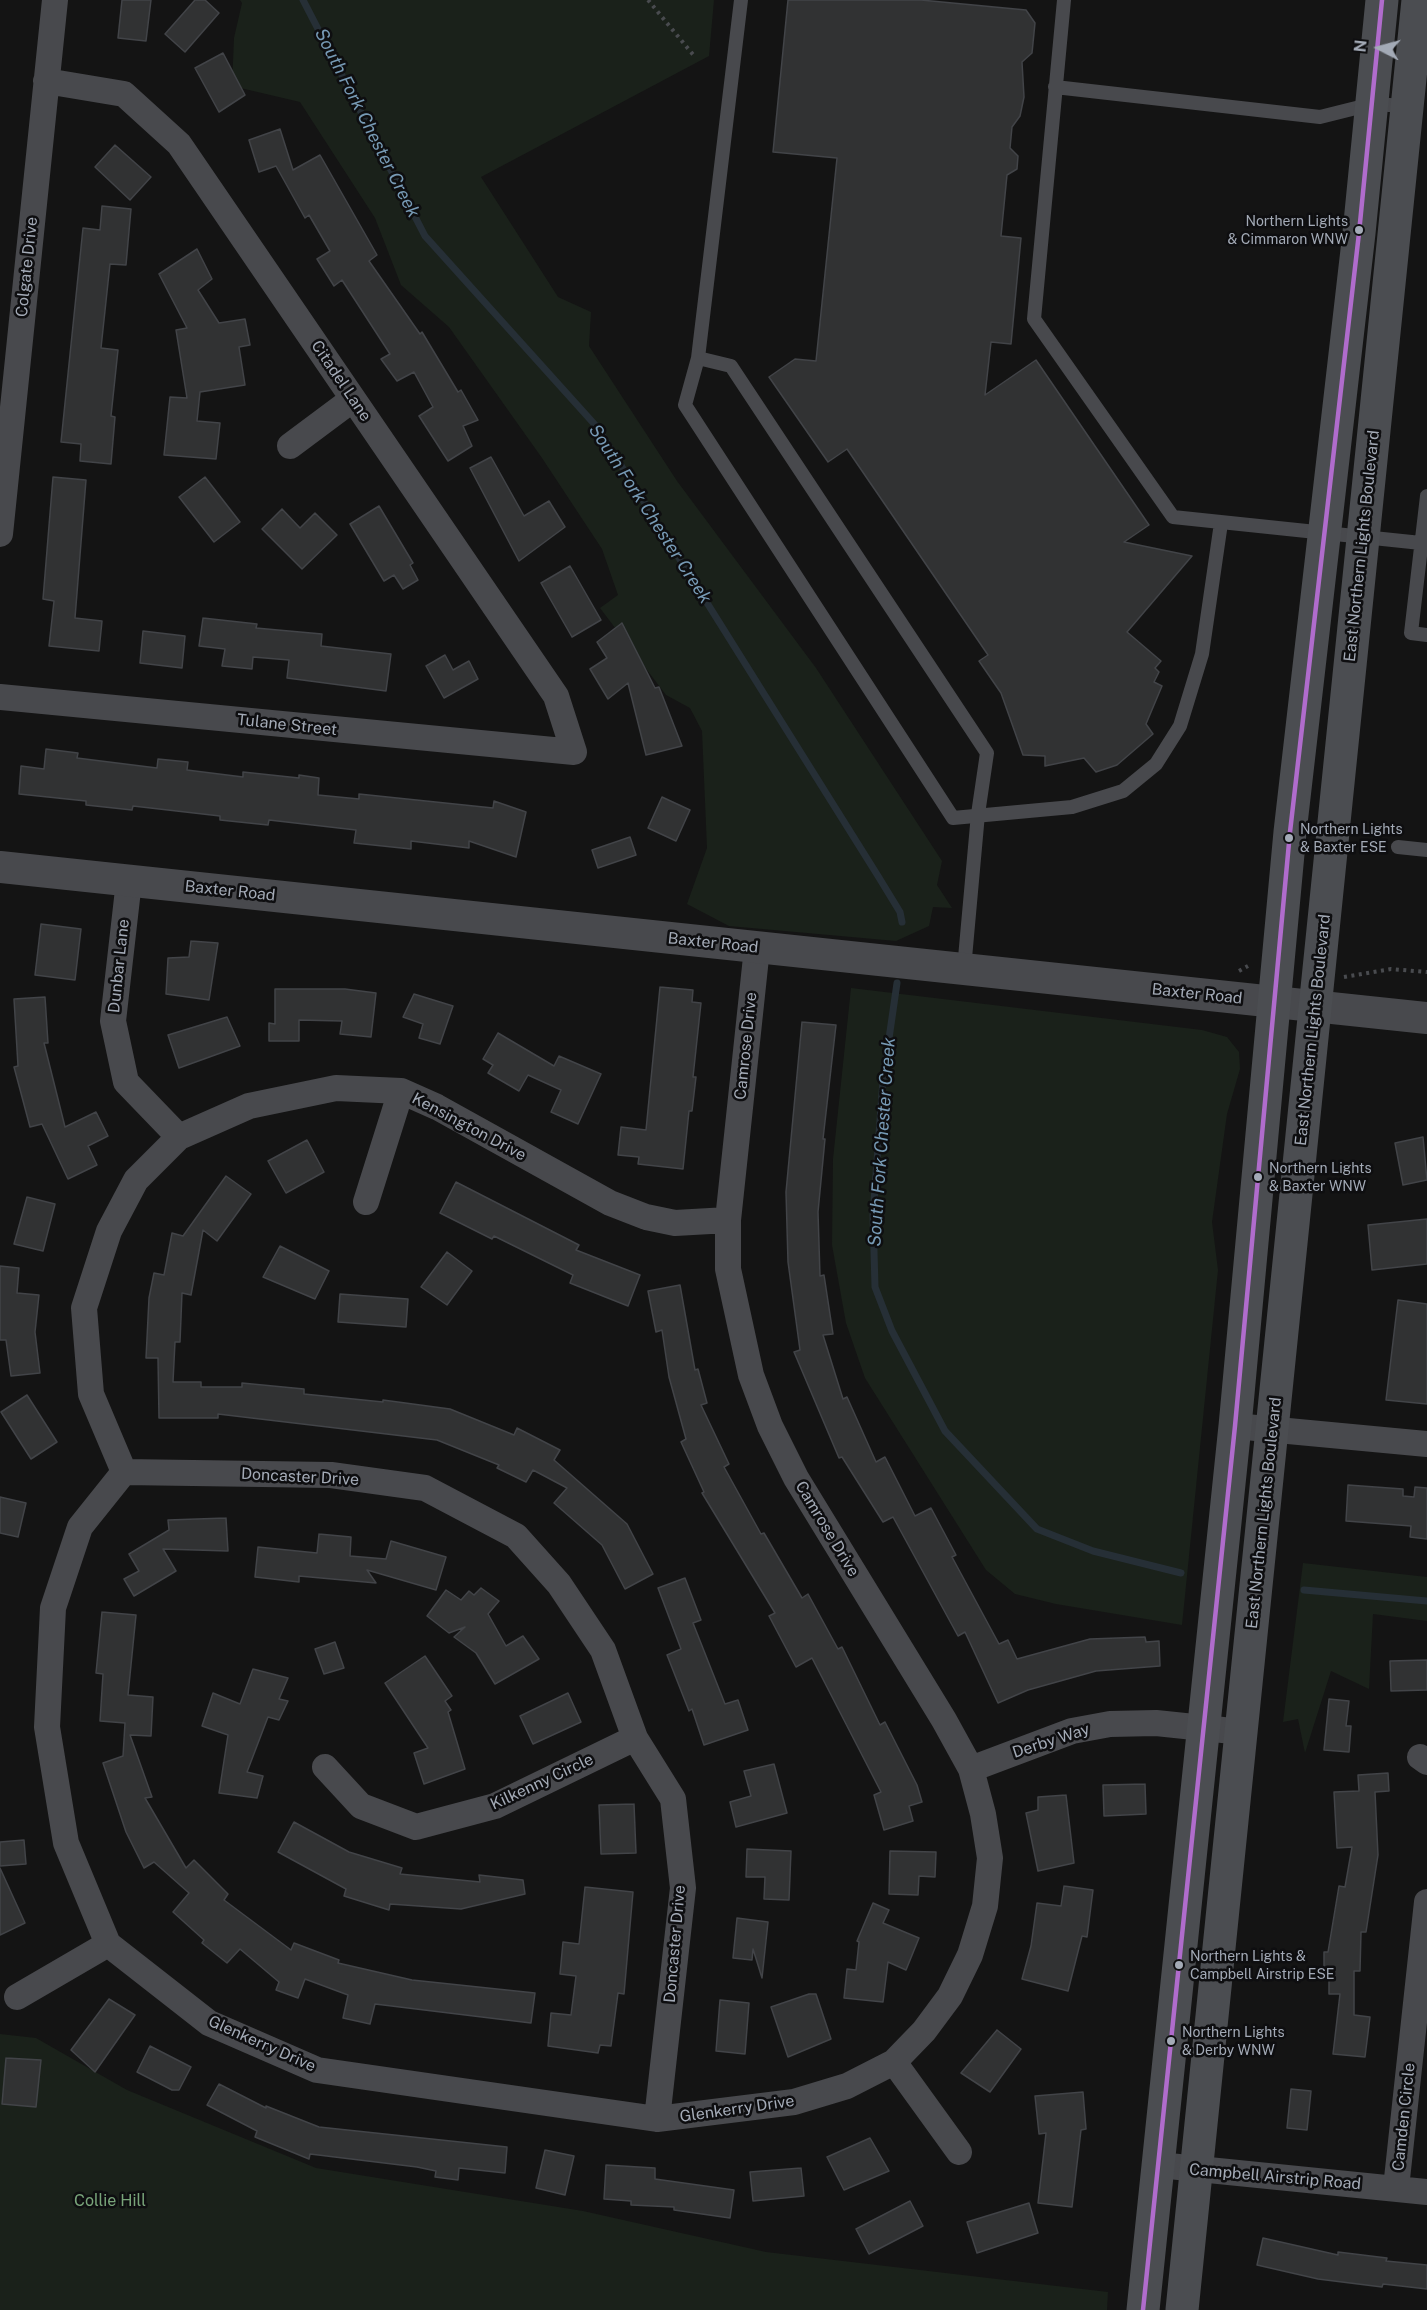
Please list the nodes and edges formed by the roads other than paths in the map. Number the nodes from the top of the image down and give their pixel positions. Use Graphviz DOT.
graph roads {
  1 [pos="55,0"];
  2 [pos="741,0"];
  3 [pos="1064,0"];
  4 [pos="1382,0"];
  5 [pos="1418,0"];
  6 [pos="46,81"];
  7 [pos="1054,87"];
  8 [pos="1372,104"];
  9 [pos="1417,107"];
  10 [pos="698,358"];
  11 [pos="353,399"];
  12 [pos="290,446"];
  13 [pos="1427,496"];
  14 [pos="1221,523"];
  15 [pos="0,534"];
  16 [pos="1324,534"];
  17 [pos="1362,538"];
  18 [pos="1421,543"];
  19 [pos="1427,635"];
  20 [pos="0,697"];
  21 [pos="574,752"];
  22 [pos="978,814"];
  23 [pos="1398,847"];
  24 [pos="1427,850"];
  25 [pos="0,867"];
  26 [pos="129,881"];
  27 [pos="757,948"];
  28 [pos="964,969"];
  29 [pos="1274,1002"];
  30 [pos="1315,1006"];
  31 [pos="1427,1018"];
  32 [pos="401,1091"];
  33 [pos="179,1137"];
  34 [pos="366,1202"];
  35 [pos="728,1220"];
  36 [pos="1235,1426"];
  37 [pos="1273,1429"];
  38 [pos="1427,1444"];
  39 [pos="124,1472"];
  40 [pos="1201,1728"];
  41 [pos="1242,1732"];
  42 [pos="635,1738"];
  43 [pos="325,1767"];
  44 [pos="971,1769"];
  45 [pos="1427,1902"];
  46 [pos="1426,1931"];
  47 [pos="108,1944"];
  48 [pos="18,1997"];
  49 [pos="894,2062"];
  50 [pos="657,2119"];
  51 [pos="959,2152"];
  52 [pos="1159,2165"];
  53 [pos="1197,2169"];
  54 [pos="1396,2188"];
  55 [pos="1427,2192"];
  56 [pos="1143,2310"];
  57 [pos="1182,2310"];
  1 -- 6 [label="street, Colgate Drive"];
  2 -- 10 [label="lane"];
  3 -- 7 [label="lane"];
  4 -- 8 [label="main road"];
  5 -- 9 [label="main road, East Northern Lights Boulevard"];
  6 -- 11 [label="street, Citadel Lane"];
  6 -- 15 [label="street, Colgate Drive"];
  7 -- 8 [label="lane"];
  7 -- 14 [label="lane"];
  8 -- 9 [label="lane"];
  8 -- 16 [label="main road"];
  9 -- 17 [label="main road, East Northern Lights Boulevard"];
  10 -- 22 [label="lane"];
  10 -- 22 [label="lane"];
  11 -- 12 [label="street"];
  11 -- 21 [label="street, Citadel Lane"];
  13 -- 18 [label="lane"];
  14 -- 16 [label="lane"];
  14 -- 22 [label="lane"];
  16 -- 17 [label="lane"];
  16 -- 29 [label="main road"];
  17 -- 18 [label="lane"];
  17 -- 30 [label="main road, East Northern Lights Boulevard"];
  18 -- 19 [label="lane"];
  20 -- 21 [label="street, Tulane Street"];
  22 -- 28 [label="lane"];
  23 -- 24 [label="lane"];
  25 -- 26 [label="street, Baxter Road"];
  26 -- 27 [label="street, Baxter Road"];
  26 -- 33 [label="street, Dunbar Lane"];
  27 -- 28 [label="street, Baxter Road"];
  27 -- 35 [label="street, Camrose Drive"];
  28 -- 29 [label="street, Baxter Road"];
  29 -- 30 [label="street, Baxter Road"];
  29 -- 36 [label="main road"];
  30 -- 31 [label="street, Baxter Road"];
  30 -- 37 [label="main road, East Northern Lights Boulevard"];
  32 -- 33 [label="street, Kensington Drive"];
  32 -- 34 [label="street"];
  32 -- 35 [label="street, Kensington Drive"];
  33 -- 39 [label="street, Kensington Drive"];
  35 -- 44 [label="street, Camrose Drive"];
  36 -- 37 [label="street"];
  36 -- 40 [label="main road"];
  37 -- 38 [label="street"];
  37 -- 41 [label="main road, East Northern Lights Boulevard"];
  39 -- 42 [label="street, Doncaster Drive"];
  39 -- 47 [label="street, Glenkerry Drive"];
  40 -- 41 [label="street, Derby Way"];
  40 -- 44 [label="street, Derby Way"];
  40 -- 52 [label="main road"];
  41 -- 53 [label="main road, East Northern Lights Boulevard"];
  42 -- 43 [label="street, Kilkenny Circle"];
  42 -- 50 [label="street, Doncaster Drive"];
  44 -- 49 [label="street, Camrose Drive"];
  45 -- 46 [label="street, Camden Circle"];
  46 -- 54 [label="street, Camden Circle"];
  47 -- 48 [label="street"];
  47 -- 50 [label="street, Glenkerry Drive"];
  49 -- 50 [label="street, Glenkerry Drive"];
  49 -- 51 [label="street"];
  52 -- 53 [label="street, Campbell Airstrip Road"];
  52 -- 56 [label="main road"];
  53 -- 54 [label="street, Campbell Airstrip Road"];
  53 -- 57 [label="main road, East Northern Lights Boulevard"];
  54 -- 55 [label="street, Campbell Airstrip Road"];
}
